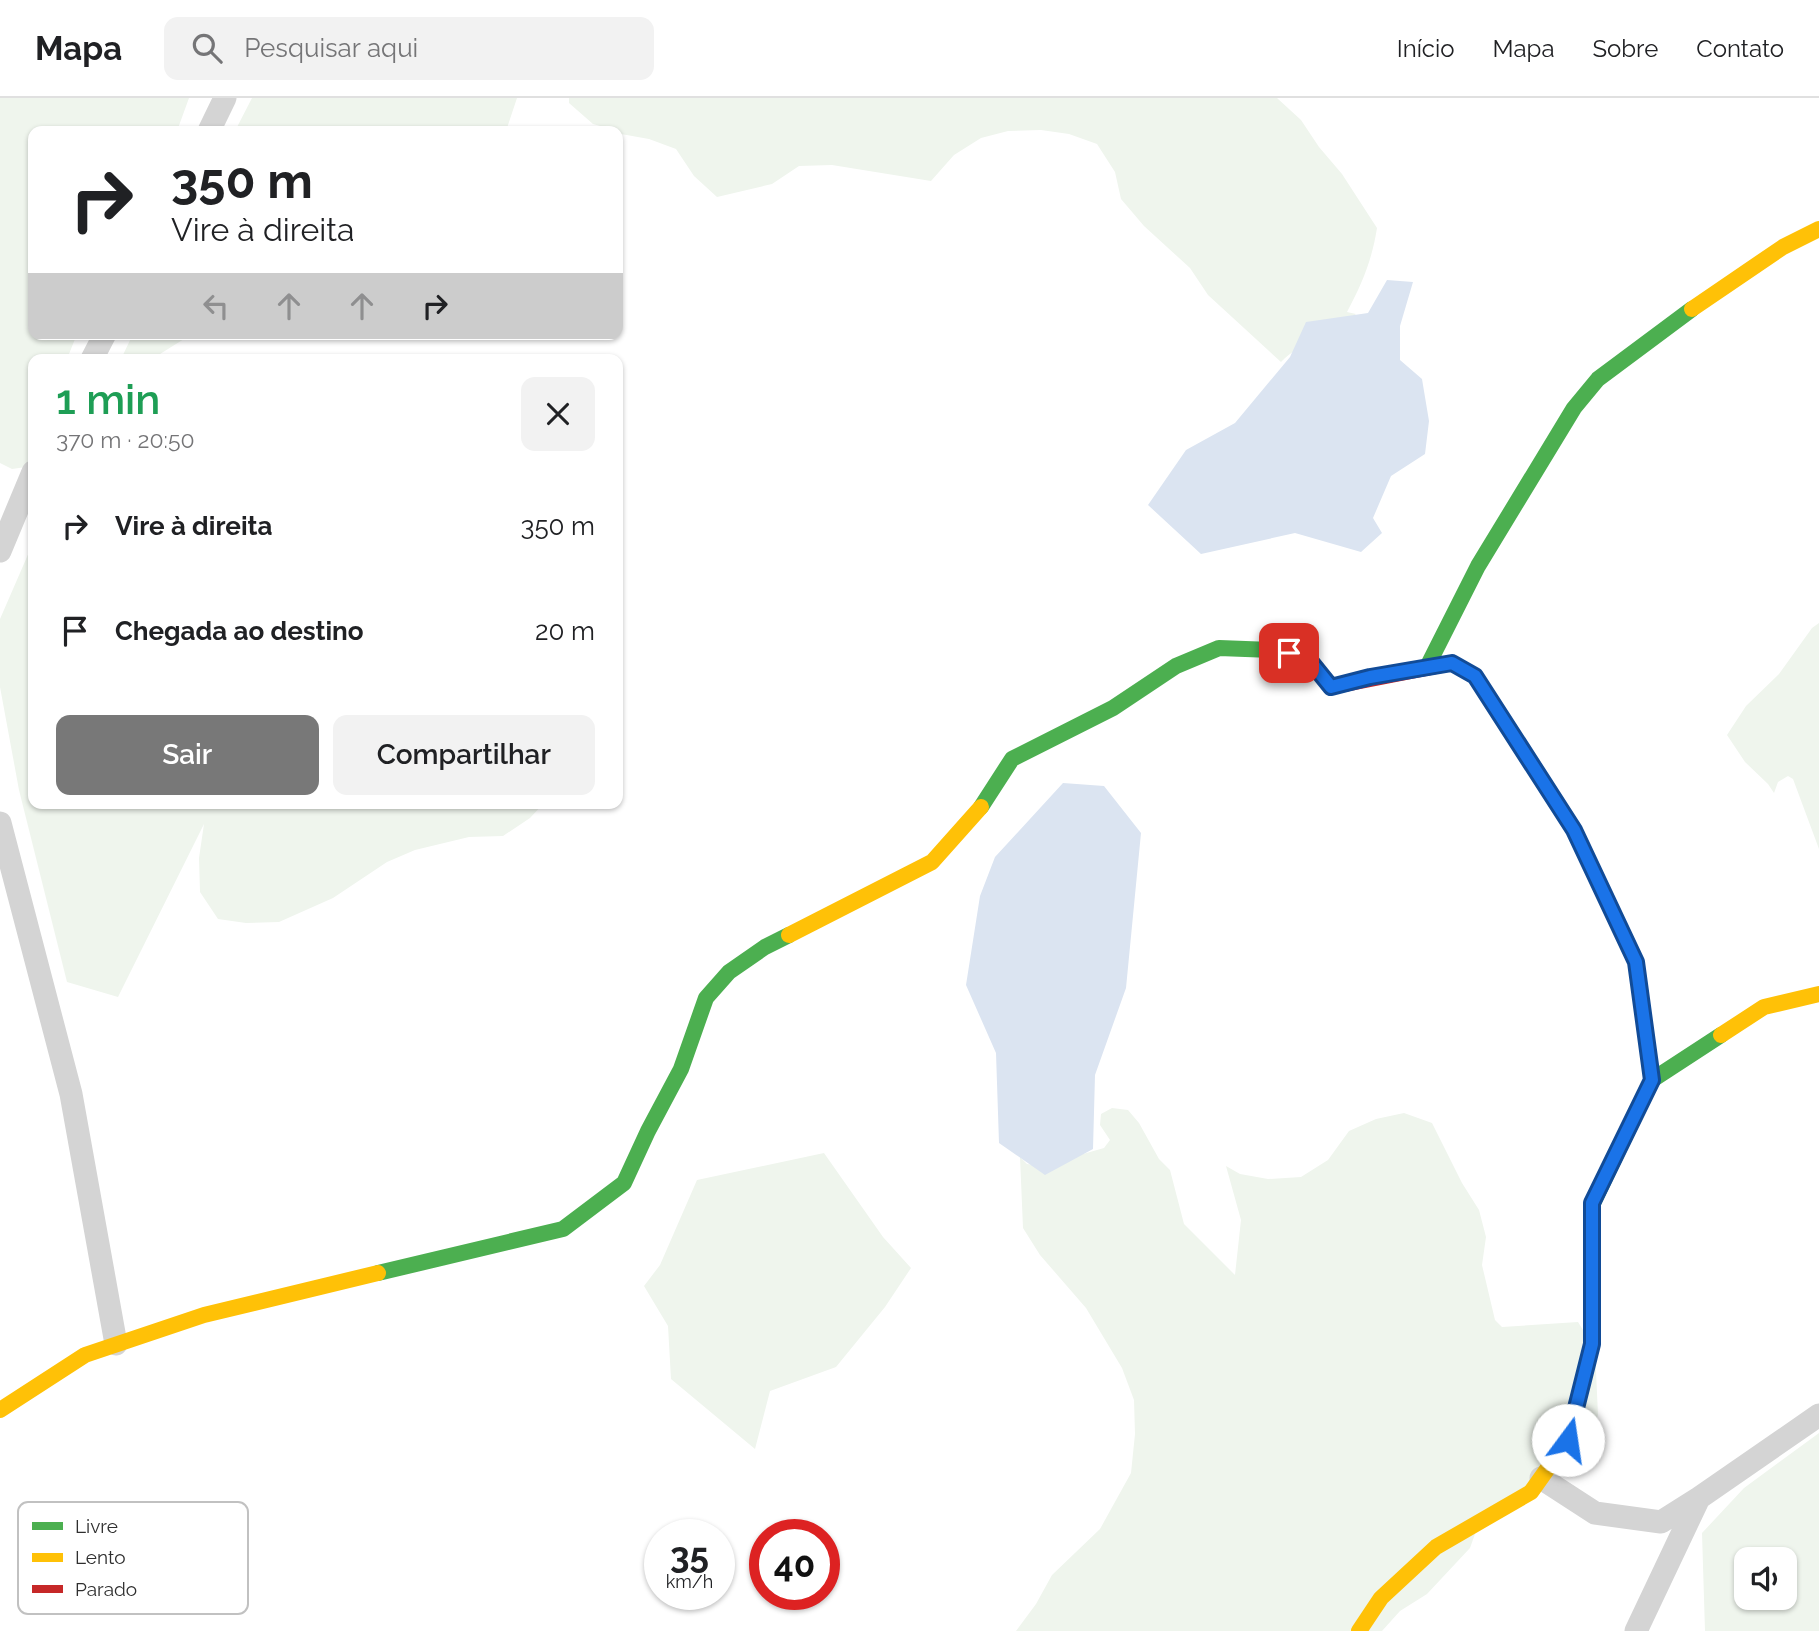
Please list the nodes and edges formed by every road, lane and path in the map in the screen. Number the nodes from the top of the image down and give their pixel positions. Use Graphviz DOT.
graph roads {
  1 [pos="225,98"];
  2 [pos="211,126"];
  3 [pos="1819,229"];
  4 [pos="28,484"];
  5 [pos="0,551"];
  6 [pos="1427,667"];
  7 [pos="0,822"];
  8 [pos="1819,994"];
  9 [pos="1652,1080"];
  10 [pos="116,1344"];
  11 [pos="0,1410"];
  12 [pos="1819,1415"];
  13 [pos="1541,1478"];
  14 [pos="1699,1498"];
  15 [pos="1359,1631"];
  16 [pos="1636,1631"];
  1 -- 2 [label="street"];
  3 -- 6 [label="street"];
  4 -- 5 [label="street"];
  6 -- 9 [label="street"];
  6 -- 10 [label="street"];
  7 -- 10 [label="street"];
  8 -- 9 [label="street"];
  9 -- 13 [label="street"];
  10 -- 11 [label="street"];
  12 -- 14 [label="street"];
  13 -- 14 [label="street"];
  13 -- 15 [label="street"];
  14 -- 16 [label="street"];
}
